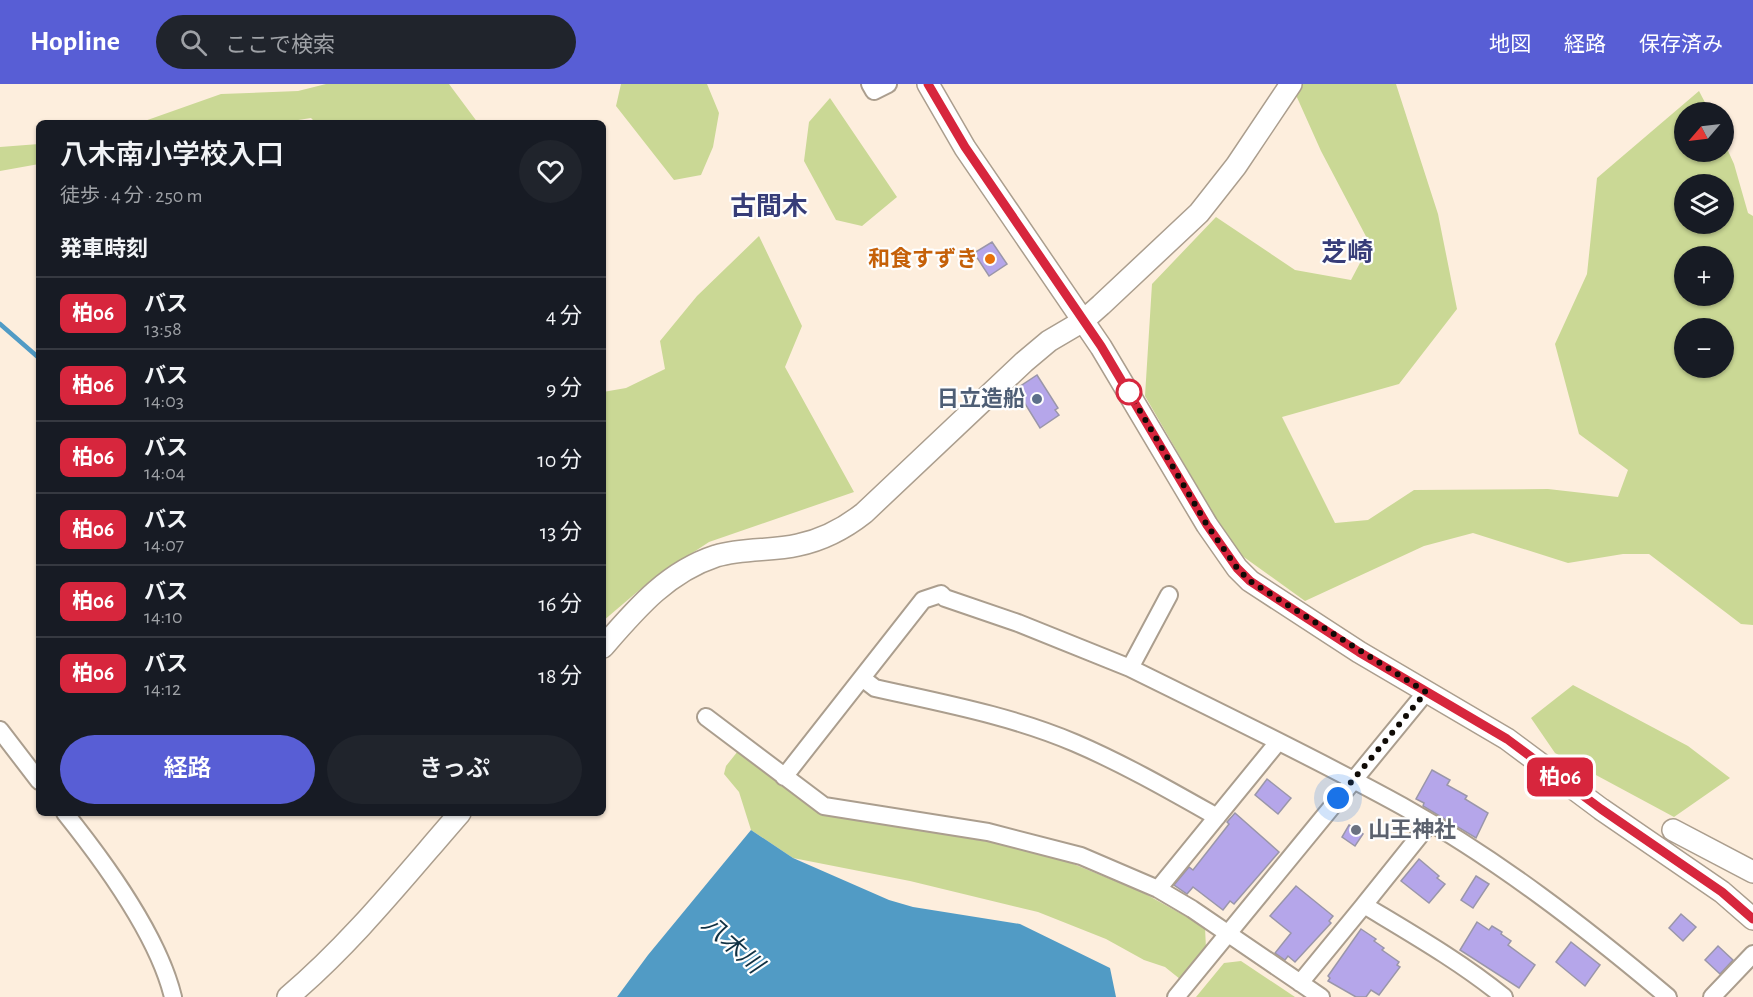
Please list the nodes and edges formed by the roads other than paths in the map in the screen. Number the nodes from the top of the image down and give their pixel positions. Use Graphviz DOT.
graph roads {
  1 [pos="870,84"];
  2 [pos="888,84"];
  3 [pos="928,84"];
  4 [pos="1291,84"];
  5 [pos="1083,321"];
  6 [pos="1169,595"];
  7 [pos="606,644"];
  8 [pos="1130,668"];
  9 [pos="862,678"];
  10 [pos="1426,692"];
  11 [pos="705,717"];
  12 [pos="0,730"];
  13 [pos="1278,742"];
  14 [pos="36,777"];
  15 [pos="784,777"];
  16 [pos="1353,781"];
  17 [pos="67,816"];
  18 [pos="457,816"];
  19 [pos="1217,817"];
  20 [pos="1430,824"];
  21 [pos="1673,830"];
  22 [pos="1753,872"];
  23 [pos="1158,890"];
  24 [pos="1364,905"];
  25 [pos="1753,919"];
  26 [pos="1227,934"];
  27 [pos="1753,954"];
  28 [pos="1300,983"];
  29 [pos="173,997"];
  30 [pos="288,997"];
  31 [pos="1176,997"];
  32 [pos="1322,997"];
  33 [pos="1504,997"];
  34 [pos="1668,997"];
  35 [pos="1712,997"];
  1 -- 2 [label="street"];
  3 -- 5 [label="street"];
  4 -- 5 [label="street"];
  5 -- 7 [label="street"];
  5 -- 10 [label="street"];
  6 -- 8 [label="street"];
  8 -- 9 [label="street"];
  8 -- 13 [label="street"];
  9 -- 15 [label="street"];
  9 -- 19 [label="street"];
  10 -- 16 [label="street"];
  10 -- 25 [label="street"];
  11 -- 15 [label="street"];
  12 -- 14 [label="street"];
  13 -- 16 [label="street"];
  13 -- 19 [label="street"];
  15 -- 23 [label="street"];
  16 -- 20 [label="street"];
  16 -- 26 [label="street"];
  17 -- 29 [label="street"];
  18 -- 30 [label="street"];
  19 -- 23 [label="street"];
  20 -- 24 [label="street"];
  20 -- 34 [label="street"];
  21 -- 22 [label="street"];
  23 -- 26 [label="street"];
  24 -- 28 [label="street"];
  24 -- 33 [label="street"];
  26 -- 28 [label="street"];
  26 -- 31 [label="street"];
  27 -- 35 [label="street"];
  28 -- 32 [label="street"];
}
